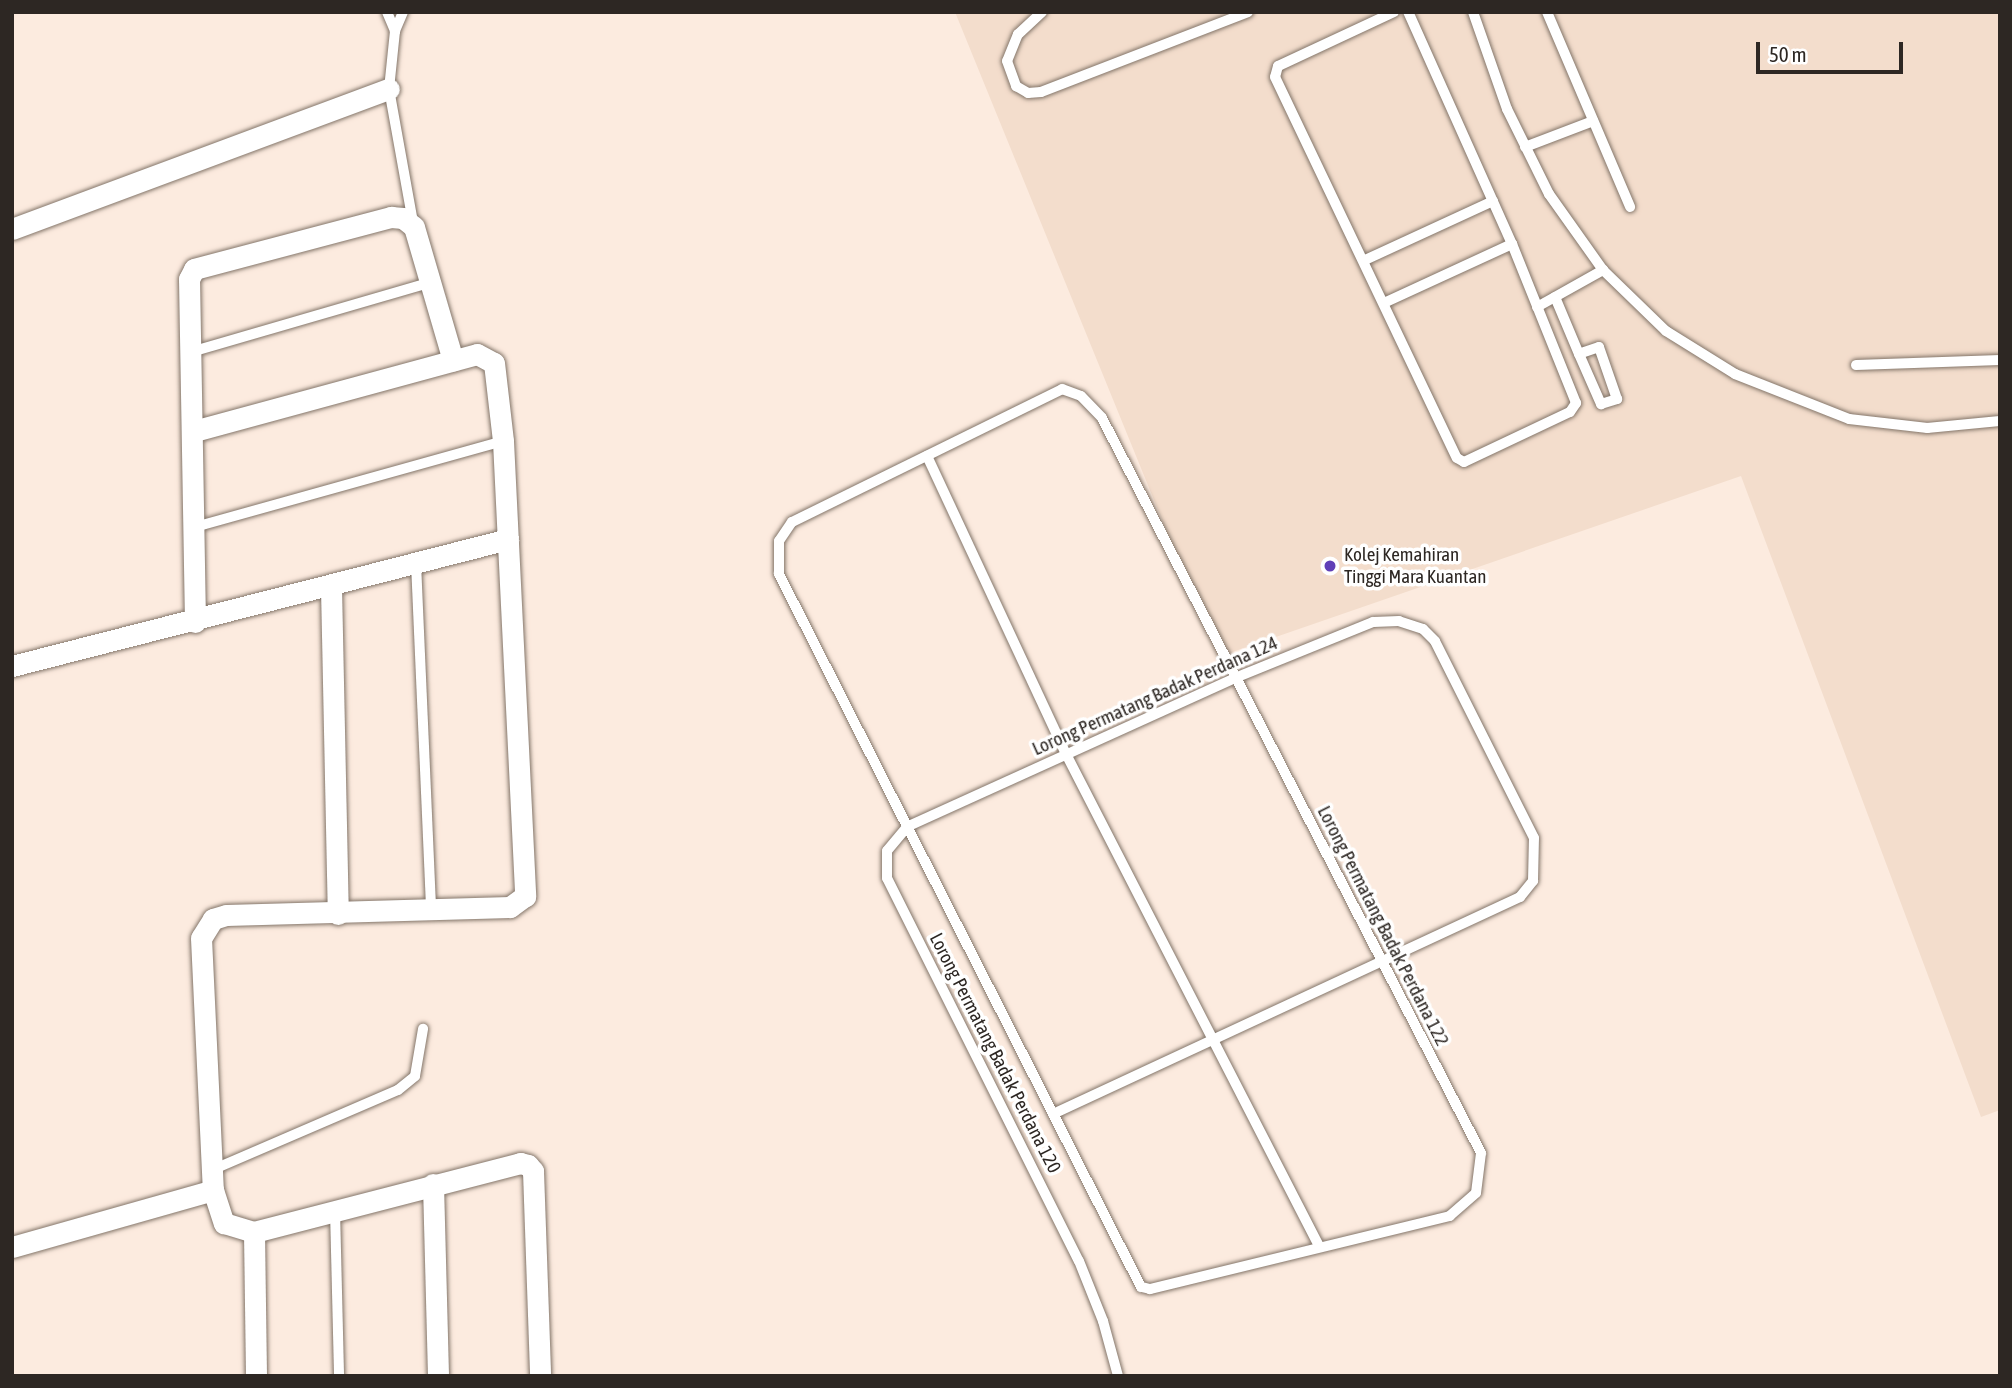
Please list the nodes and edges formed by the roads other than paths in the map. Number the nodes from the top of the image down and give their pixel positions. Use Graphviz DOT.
graph roads {
  1 [pos="387,12"];
  2 [pos="403,12"];
  3 [pos="1042,12"];
  4 [pos="1248,12"];
  5 [pos="1394,12"];
  6 [pos="1408,12"];
  7 [pos="1473,12"];
  8 [pos="1547,12"];
  9 [pos="394,31"];
  10 [pos="389,89"];
  11 [pos="1593,121"];
  12 [pos="1525,147"];
  13 [pos="1493,201"];
  14 [pos="1630,207"];
  15 [pos="414,227"];
  16 [pos="12,229"];
  17 [pos="1512,244"];
  18 [pos="1365,260"];
  19 [pos="1602,270"];
  20 [pos="429,283"];
  21 [pos="1555,297"];
  22 [pos="1386,302"];
  23 [pos="1537,307"];
  24 [pos="191,352"];
  25 [pos="1579,354"];
  26 [pos="453,360"];
  27 [pos="2000,360"];
  28 [pos="1856,365"];
  29 [pos="2000,421"];
  30 [pos="194,430"];
  31 [pos="503,441"];
  32 [pos="927,456"];
  33 [pos="195,527"];
  34 [pos="508,538"];
  35 [pos="416,563"];
  36 [pos="331,587"];
  37 [pos="195,622"];
  38 [pos="12,666"];
  39 [pos="1235,678"];
  40 [pos="1065,752"];
  41 [pos="907,827"];
  42 [pos="431,912"];
  43 [pos="338,914"];
  44 [pos="1380,958"];
  45 [pos="423,1029"];
  46 [pos="1213,1040"];
  47 [pos="1053,1114"];
  48 [pos="212,1180"];
  49 [pos="433,1184"];
  50 [pos="335,1210"];
  51 [pos="254,1232"];
  52 [pos="1319,1246"];
  53 [pos="12,1247"];
  54 [pos="256,1376"];
  55 [pos="338,1376"];
  56 [pos="438,1376"];
  57 [pos="540,1376"];
  58 [pos="1118,1376"];
  1 -- 9 [label="lane"];
  2 -- 9 [label="lane"];
  3 -- 4 [label="lane"];
  5 -- 18 [label="lane"];
  6 -- 13 [label="lane"];
  7 -- 12 [label="lane"];
  8 -- 11 [label="lane"];
  9 -- 10 [label="lane"];
  10 -- 15 [label="lane"];
  10 -- 16 [label="street"];
  11 -- 12 [label="lane"];
  11 -- 14 [label="lane"];
  12 -- 19 [label="lane"];
  13 -- 17 [label="lane"];
  13 -- 18 [label="lane"];
  15 -- 20 [label="street"];
  15 -- 24 [label="street"];
  17 -- 22 [label="lane"];
  17 -- 23 [label="lane"];
  18 -- 22 [label="lane"];
  19 -- 21 [label="lane"];
  19 -- 29 [label="lane"];
  20 -- 24 [label="lane"];
  20 -- 26 [label="street"];
  21 -- 23 [label="lane"];
  21 -- 25 [label="lane"];
  22 -- 23 [label="lane"];
  24 -- 30 [label="street"];
  25 -- 25 [label="lane"];
  26 -- 30 [label="street"];
  26 -- 31 [label="street"];
  27 -- 28 [label="lane"];
  30 -- 33 [label="street"];
  31 -- 33 [label="lane"];
  31 -- 34 [label="street"];
  32 -- 39 [label="lane, Lorong Permatang Badak Perdana 122"];
  32 -- 40 [label="lane"];
  32 -- 41 [label="lane, Lorong Permatang Badak Perdana 122"];
  33 -- 37 [label="street"];
  34 -- 35 [label="street"];
  34 -- 42 [label="street"];
  35 -- 36 [label="street"];
  35 -- 42 [label="lane"];
  36 -- 37 [label="street"];
  36 -- 43 [label="street"];
  37 -- 38 [label="street"];
  39 -- 40 [label="lane, Lorong Permatang Badak Perdana 124"];
  39 -- 44 [label="lane, Lorong Permatang Badak Perdana 122"];
  39 -- 44 [label="lane, Lorong Permatang Badak Perdana 124"];
  40 -- 41 [label="lane, Lorong Permatang Badak Perdana 124"];
  40 -- 46 [label="lane"];
  41 -- 47 [label="lane, Lorong Permatang Badak Perdana 122"];
  41 -- 58 [label="lane, Lorong Permatang Badak Perdana 120"];
  42 -- 43 [label="street"];
  43 -- 48 [label="street"];
  44 -- 46 [label="lane"];
  44 -- 52 [label="lane, Lorong Permatang Badak Perdana 122"];
  45 -- 48 [label="lane"];
  46 -- 47 [label="lane"];
  46 -- 52 [label="lane"];
  47 -- 52 [label="lane, Lorong Permatang Badak Perdana 122"];
  48 -- 51 [label="street"];
  48 -- 53 [label="street"];
  49 -- 50 [label="street"];
  49 -- 56 [label="street"];
  49 -- 57 [label="street"];
  50 -- 51 [label="street"];
  50 -- 55 [label="lane"];
  51 -- 54 [label="street"];
}
